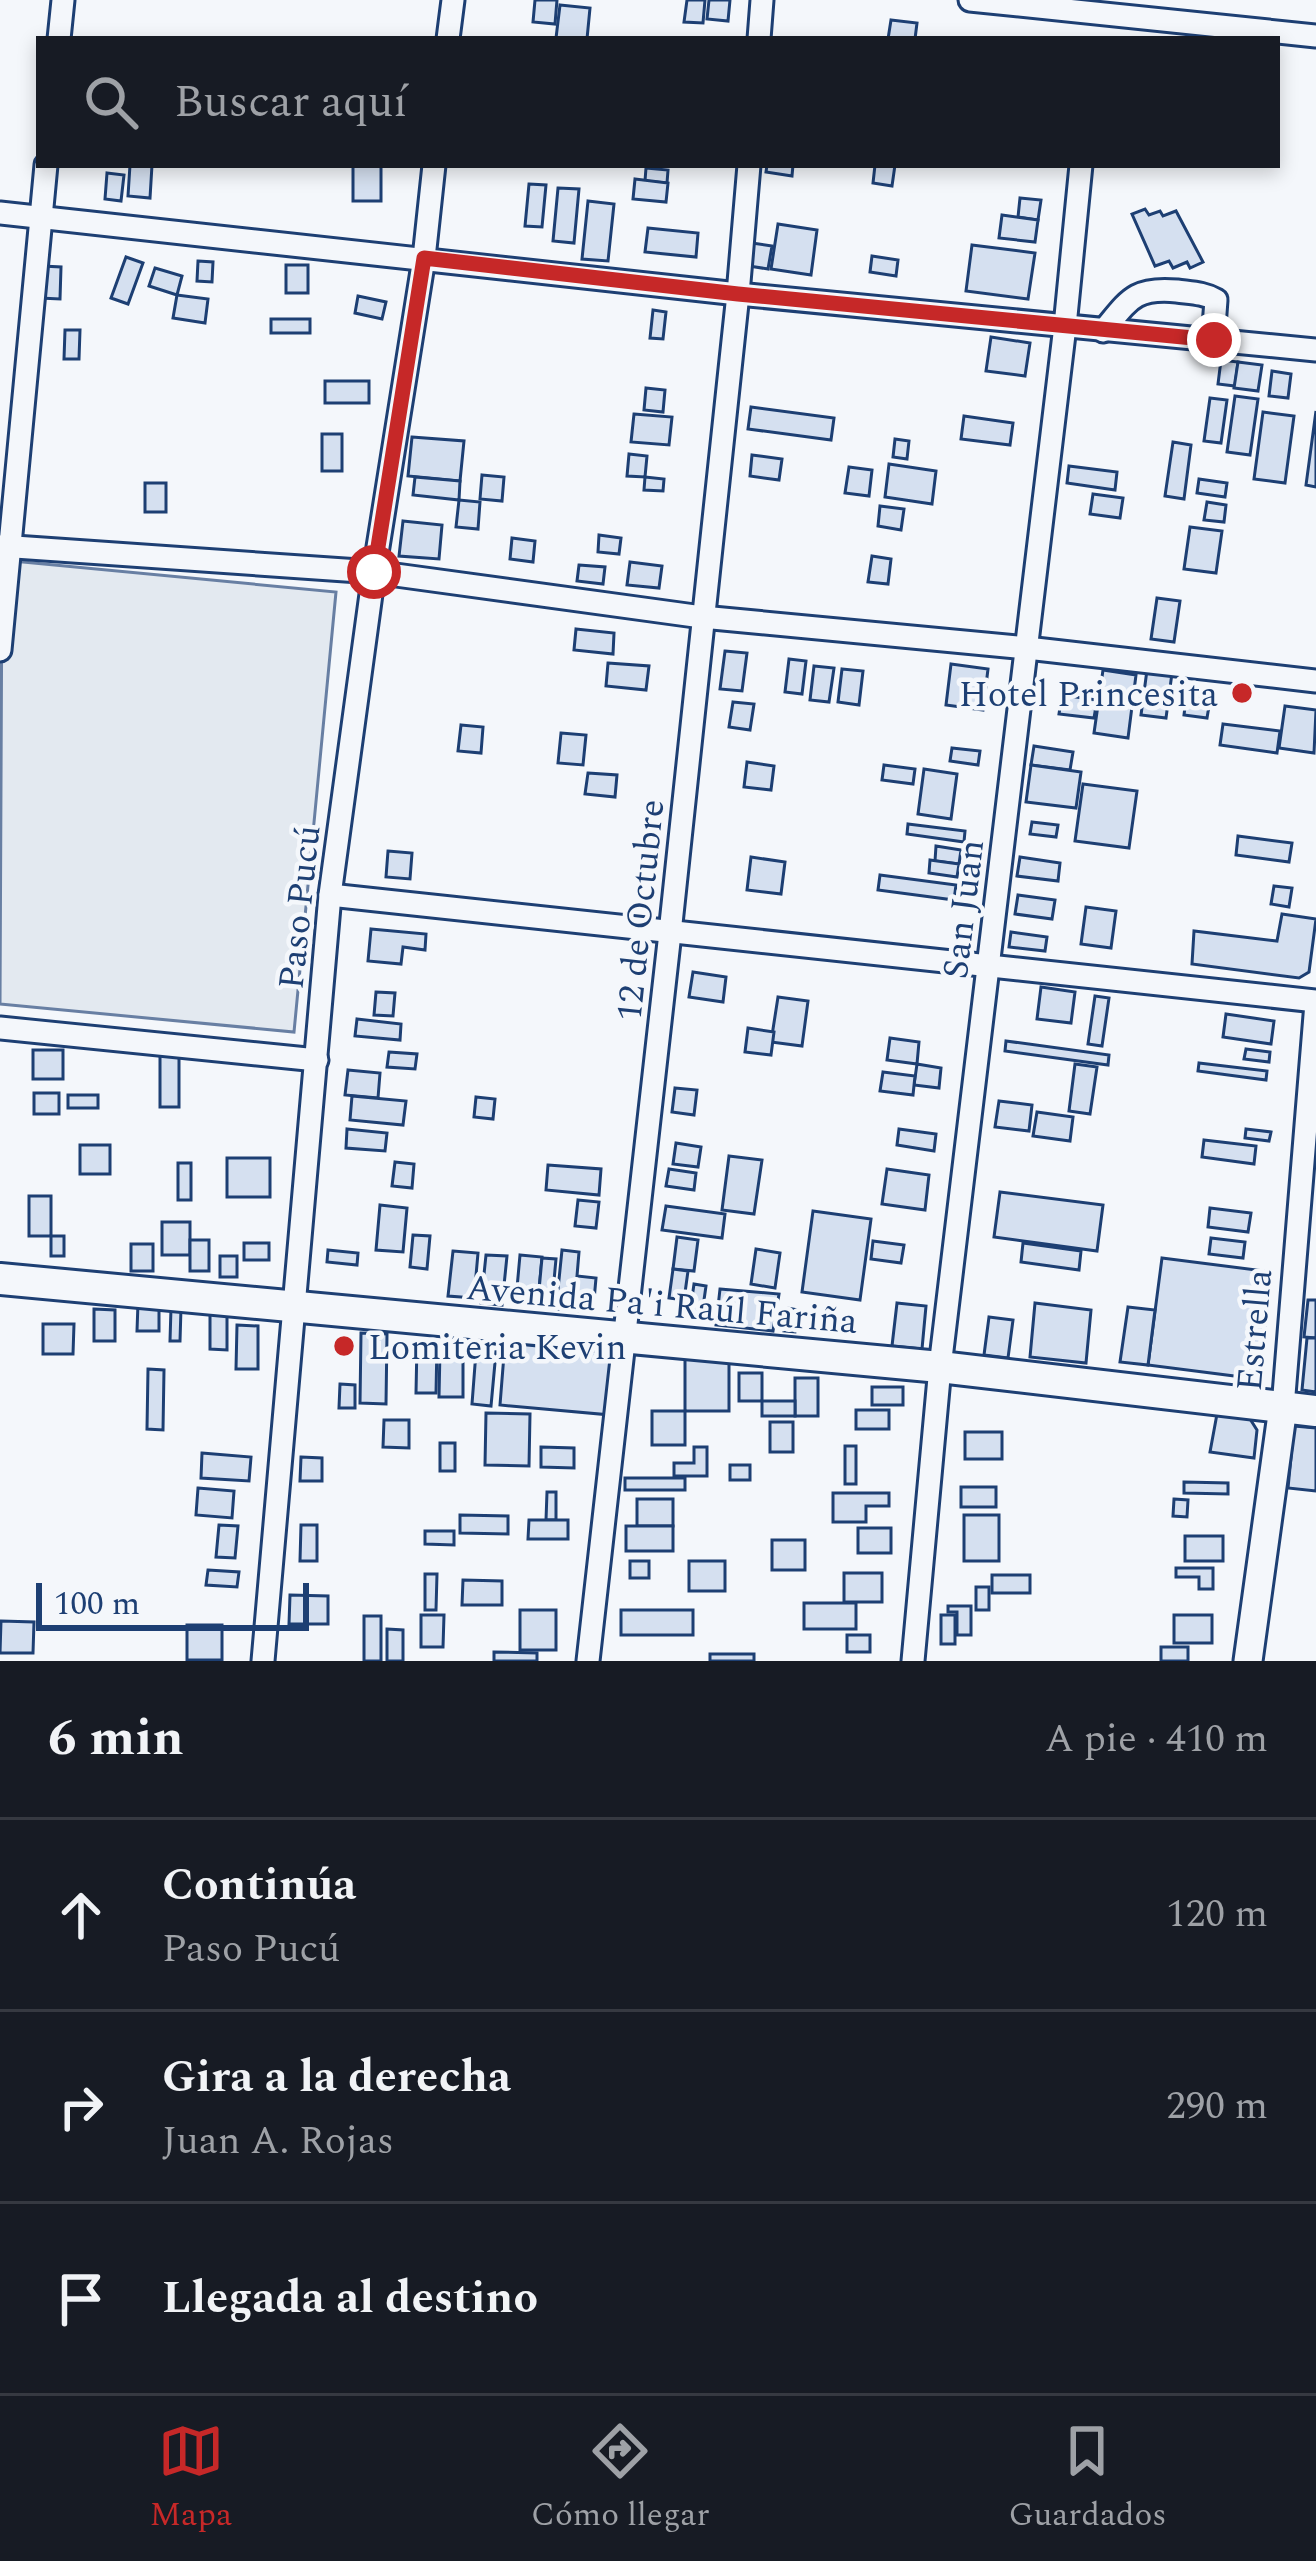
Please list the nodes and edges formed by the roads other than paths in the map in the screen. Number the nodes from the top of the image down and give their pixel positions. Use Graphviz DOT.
graph roads {
  1 [pos="63,0"];
  2 [pos="453,0"];
  3 [pos="762,0"];
  4 [pos="970,0"];
  5 [pos="1096,7"];
  6 [pos="59,36"];
  7 [pos="448,36"];
  8 [pos="759,36"];
  9 [pos="1316,36"];
  10 [pos="46,168"];
  11 [pos="434,168"];
  12 [pos="748,168"];
  13 [pos="1081,168"];
  14 [pos="0,213"];
  15 [pos="40,218"];
  16 [pos="424,258"];
  17 [pos="738,294"];
  18 [pos="1065,326"];
  19 [pos="1103,331"];
  20 [pos="1214,340"];
  21 [pos="1316,350"];
  22 [pos="5,547"];
  23 [pos="374,572"];
  24 [pos="702,617"];
  25 [pos="1028,648"];
  26 [pos="0,650"];
  27 [pos="1316,680"];
  28 [pos="330,895"];
  29 [pos="670,933"];
  30 [pos="988,968"];
  31 [pos="1316,1002"];
  32 [pos="0,1028"];
  33 [pos="316,1060"];
  34 [pos="0,1279"];
  35 [pos="294,1307"];
  36 [pos="624,1339"];
  37 [pos="940,1367"];
  38 [pos="1283,1407"];
  39 [pos="1316,1411"];
  40 [pos="263,1661"];
  41 [pos="588,1661"];
  42 [pos="913,1661"];
  43 [pos="1248,1661"];
  1 -- 6 [label="street"];
  2 -- 7 [label="street"];
  3 -- 8 [label="street"];
  4 -- 5 [label="street"];
  5 -- 9 [label="street"];
  10 -- 15 [label="street"];
  11 -- 16 [label="street, Paso Pucú"];
  12 -- 17 [label="street, 12 de Octubre"];
  13 -- 18 [label="street, San Juan"];
  14 -- 15 [label="street"];
  15 -- 16 [label="street"];
  15 -- 22 [label="street"];
  16 -- 17 [label="street"];
  16 -- 23 [label="street, Paso Pucú"];
  17 -- 18 [label="street"];
  17 -- 24 [label="street, 12 de Octubre"];
  18 -- 19 [label="street"];
  18 -- 25 [label="street, San Juan"];
  19 -- 20 [label="street"];
  19 -- 20 [label="street"];
  20 -- 21 [label="street"];
  22 -- 23 [label="street"];
  22 -- 26 [label="street"];
  23 -- 24 [label="street"];
  23 -- 28 [label="street, Paso Pucú"];
  24 -- 25 [label="street"];
  24 -- 29 [label="street, 12 de Octubre"];
  25 -- 27 [label="street"];
  25 -- 30 [label="street, San Juan"];
  28 -- 29 [label="street"];
  28 -- 33 [label="street, Paso Pucú"];
  29 -- 30 [label="street"];
  29 -- 36 [label="street, 12 de Octubre"];
  30 -- 31 [label="street"];
  30 -- 37 [label="street, San Juan"];
  31 -- 38 [label="street, Estrella"];
  32 -- 33 [label="street"];
  33 -- 35 [label="street, Paso Pucú"];
  34 -- 35 [label="highway, Avenida Pa'i Raúl Fariña"];
  35 -- 36 [label="highway, Avenida Pa'i Raúl Fariña"];
  35 -- 40 [label="street, Paso Pucú"];
  36 -- 37 [label="highway, Avenida Pa'i Raúl Fariña"];
  36 -- 41 [label="street, 12 de Octubre"];
  37 -- 38 [label="highway, Avenida Pa'i Raúl Fariña"];
  37 -- 42 [label="street, San Juan"];
  38 -- 39 [label="highway, Avenida Pa'i Raúl Fariña"];
  38 -- 43 [label="main road, Estrella"];
}
